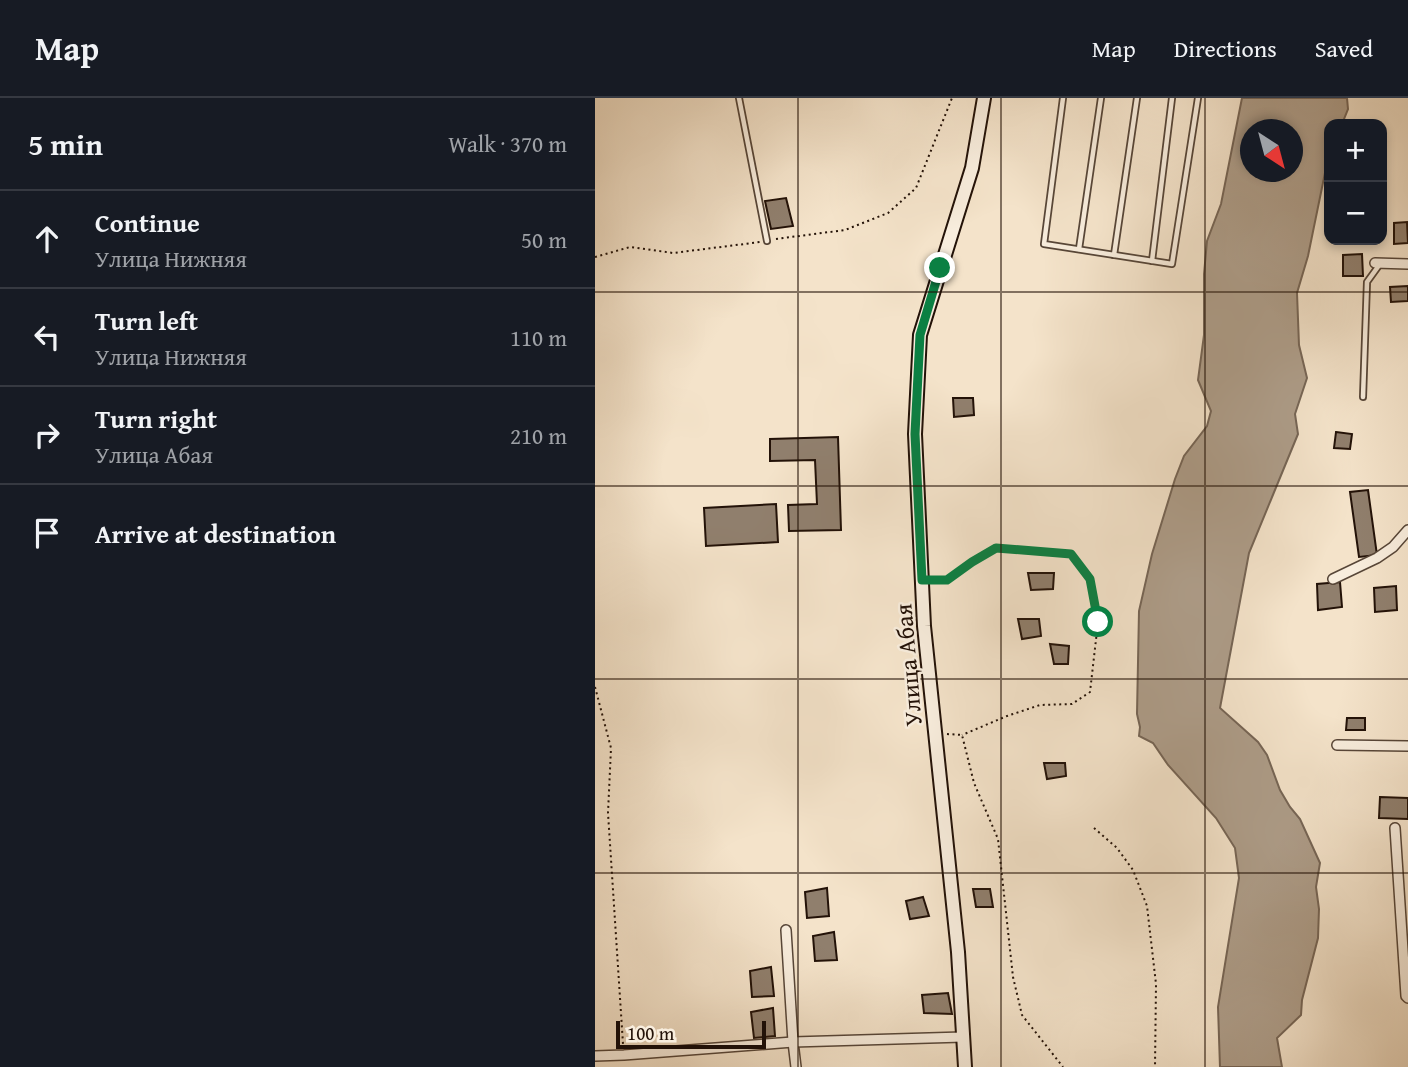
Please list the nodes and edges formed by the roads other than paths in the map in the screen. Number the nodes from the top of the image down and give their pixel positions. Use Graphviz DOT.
graph roads {
  1 [pos="740,98"];
  2 [pos="984,98"];
  3 [pos="1063,98"];
  4 [pos="1101,98"];
  5 [pos="1137,98"];
  6 [pos="1172,98"];
  7 [pos="1198,98"];
  8 [pos="767,241"];
  9 [pos="1079,250"];
  10 [pos="1114,255"];
  11 [pos="1152,261"];
  12 [pos="1378,263"];
  13 [pos="1408,264"];
  14 [pos="1363,397"];
  15 [pos="1408,530"];
  16 [pos="1333,579"];
  17 [pos="1338,745"];
  18 [pos="1408,746"];
  19 [pos="1395,828"];
  20 [pos="786,930"];
  21 [pos="1408,998"];
  22 [pos="963,1037"];
  23 [pos="793,1042"];
  24 [pos="595,1056"];
  25 [pos="796,1067"];
  26 [pos="965,1067"];
  1 -- 8 [label="lane"];
  2 -- 22 [label="street, Улица Абая"];
  3 -- 9 [label="lane"];
  4 -- 9 [label="lane"];
  5 -- 10 [label="lane"];
  6 -- 11 [label="lane"];
  7 -- 11 [label="lane"];
  9 -- 10 [label="lane"];
  10 -- 11 [label="lane"];
  12 -- 13 [label="street"];
  12 -- 14 [label="lane"];
  15 -- 16 [label="street"];
  17 -- 18 [label="street"];
  19 -- 21 [label="street"];
  20 -- 23 [label="street"];
  22 -- 23 [label="street"];
  22 -- 26 [label="street, Улица Абая"];
  23 -- 24 [label="street"];
  23 -- 25 [label="street"];
}
